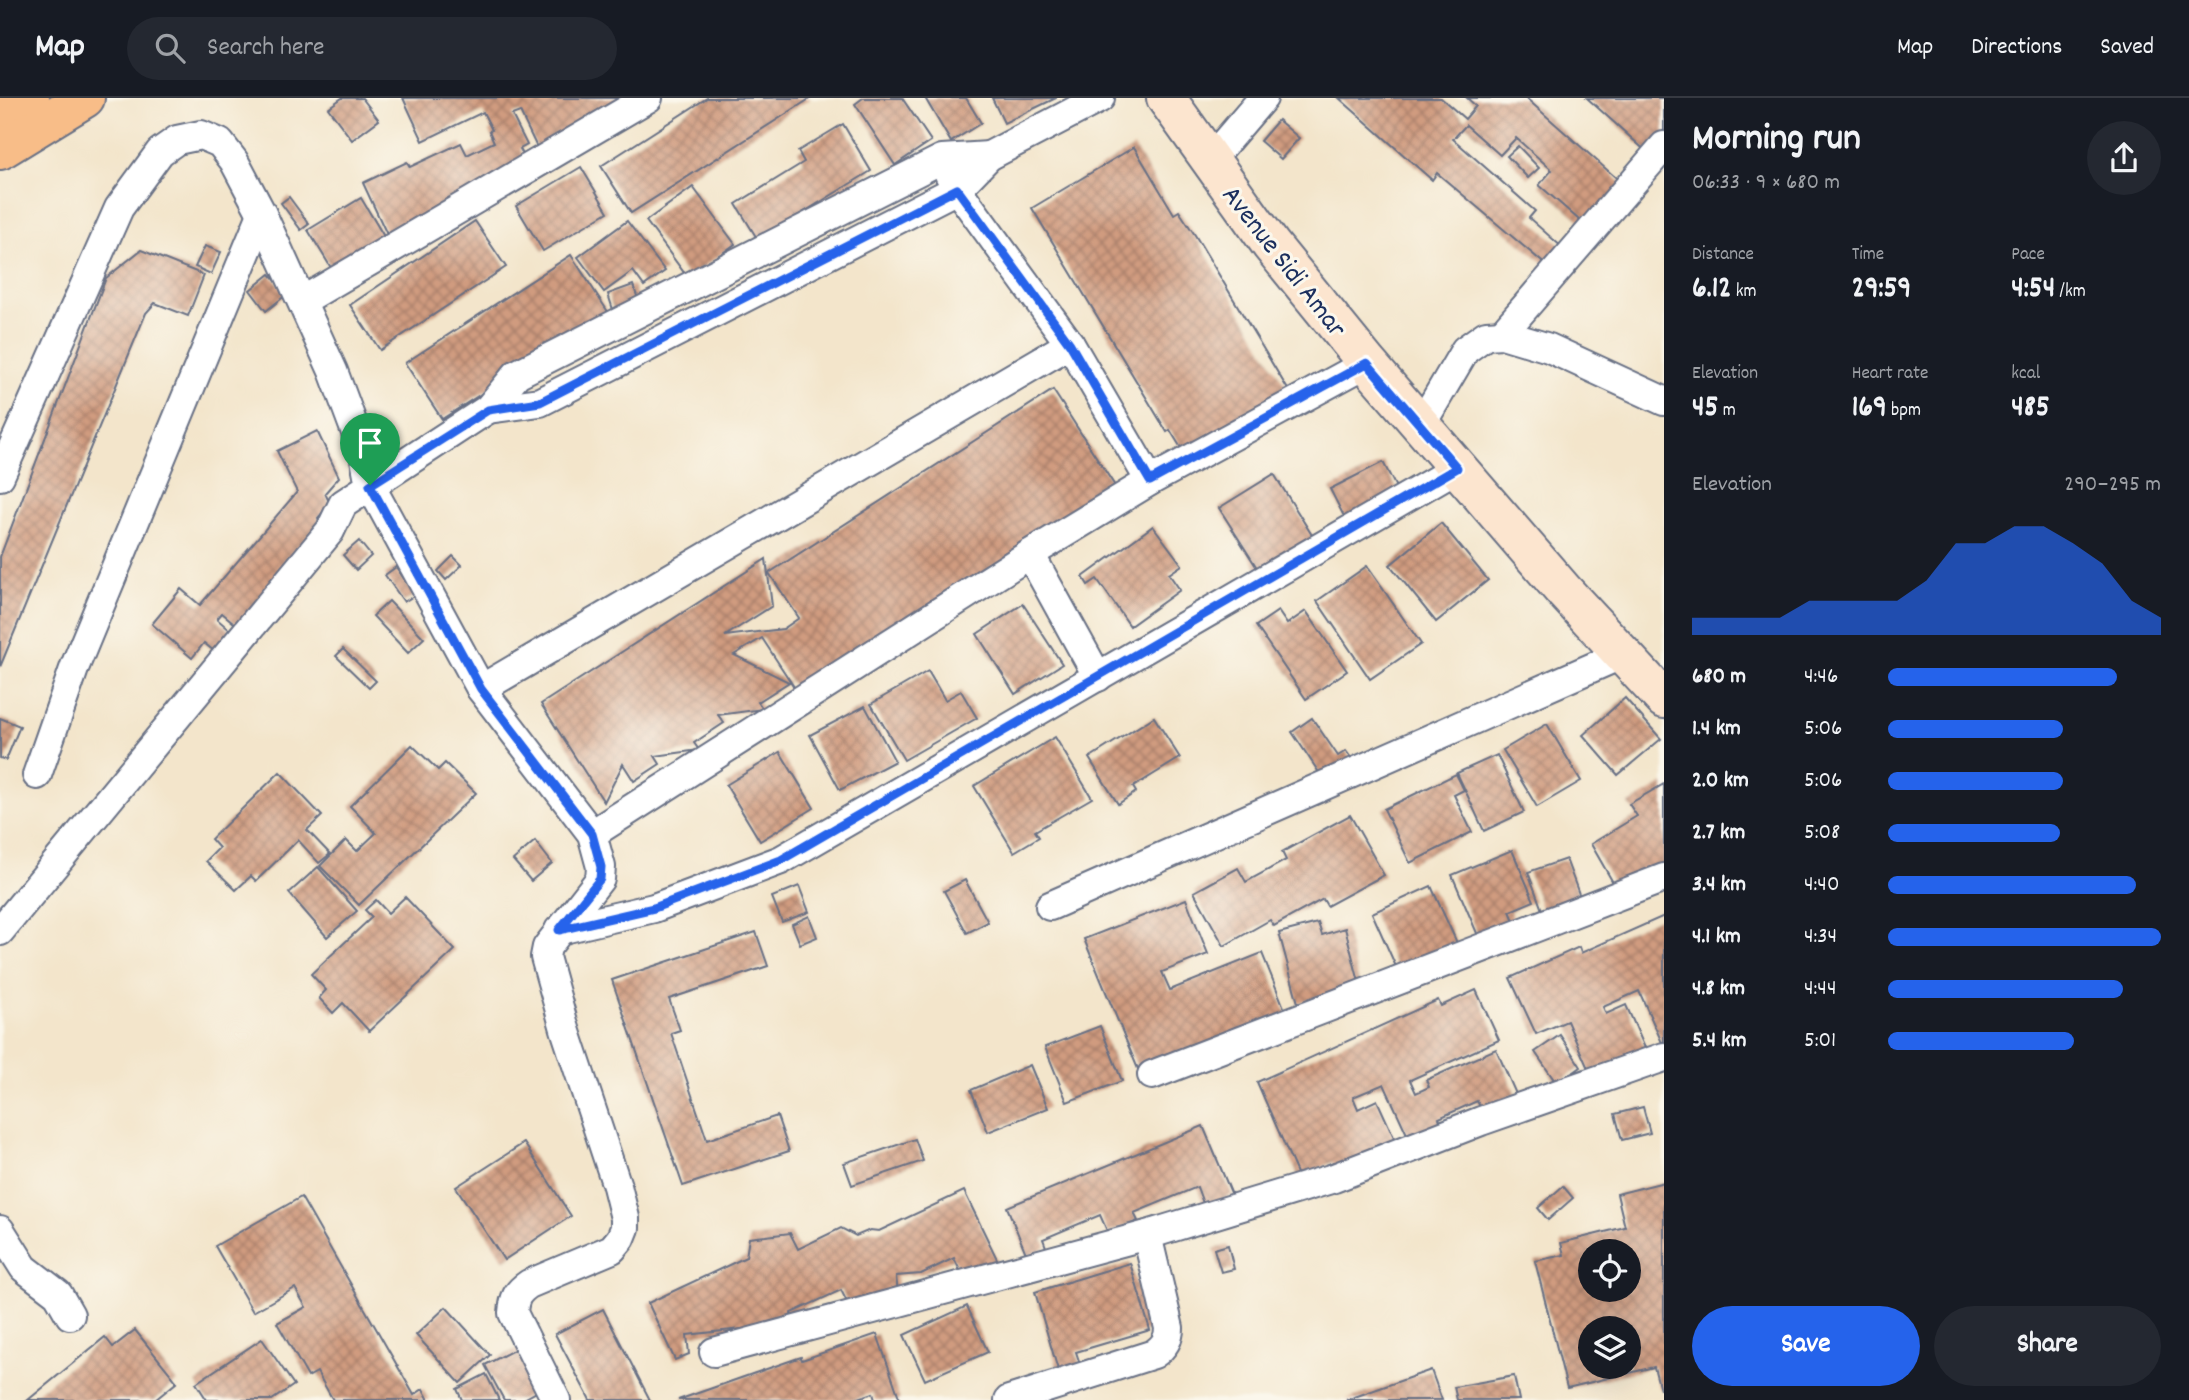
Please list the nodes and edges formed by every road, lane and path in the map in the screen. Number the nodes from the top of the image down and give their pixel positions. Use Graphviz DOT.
graph roads {
  1 [pos="30,98"];
  2 [pos="85,98"];
  3 [pos="648,98"];
  4 [pos="1100,98"];
  5 [pos="1166,98"];
  6 [pos="1263,98"];
  7 [pos="0,117"];
  8 [pos="1664,146"];
  9 [pos="0,150"];
  10 [pos="989,156"];
  11 [pos="942,159"];
  12 [pos="1210,160"];
  13 [pos="957,189"];
  14 [pos="262,214"];
  15 [pos="302,301"];
  16 [pos="1502,334"];
  17 [pos="1070,344"];
  18 [pos="1367,363"];
  19 [pos="1664,401"];
  20 [pos="488,410"];
  21 [pos="1421,425"];
  22 [pos="1457,468"];
  23 [pos="0,476"];
  24 [pos="1150,481"];
  25 [pos="370,485"];
  26 [pos="1030,554"];
  27 [pos="1623,654"];
  28 [pos="1098,677"];
  29 [pos="481,689"];
  30 [pos="1664,699"];
  31 [pos="37,775"];
  32 [pos="592,834"];
  33 [pos="1664,878"];
  34 [pos="1050,905"];
  35 [pos="559,930"];
  36 [pos="0,931"];
  37 [pos="1664,1057"];
  38 [pos="1152,1075"];
  39 [pos="0,1230"];
  40 [pos="1147,1235"];
  41 [pos="70,1315"];
  42 [pos="714,1352"];
  43 [pos="556,1400"];
  44 [pos="1009,1400"];
  1 -- 7 [label="main road"];
  2 -- 9 [label="main road"];
  3 -- 15 [label="street"];
  4 -- 10 [label="street"];
  5 -- 12 [label="street, Avenue Sidi Amar"];
  6 -- 12 [label="street"];
  8 -- 16 [label="street"];
  10 -- 11 [label="street"];
  10 -- 13 [label="street"];
  11 -- 13 [label="street"];
  11 -- 20 [label="street"];
  12 -- 18 [label="street, Avenue Sidi Amar"];
  13 -- 17 [label="street"];
  13 -- 20 [label="street"];
  14 -- 15 [label="street"];
  14 -- 23 [label="street"];
  14 -- 31 [label="street"];
  15 -- 25 [label="street"];
  16 -- 19 [label="street"];
  16 -- 21 [label="street"];
  17 -- 24 [label="street"];
  17 -- 29 [label="street"];
  18 -- 21 [label="street, Avenue Sidi Amar"];
  18 -- 24 [label="street"];
  20 -- 25 [label="street"];
  21 -- 22 [label="street, Avenue Sidi Amar"];
  22 -- 27 [label="street, Avenue Sidi Amar"];
  22 -- 28 [label="street"];
  24 -- 26 [label="street"];
  25 -- 29 [label="street"];
  25 -- 36 [label="street"];
  26 -- 28 [label="street"];
  26 -- 32 [label="street"];
  27 -- 30 [label="street, Avenue Sidi Amar"];
  27 -- 34 [label="street"];
  28 -- 35 [label="street"];
  29 -- 32 [label="street"];
  32 -- 35 [label="street"];
  33 -- 38 [label="street"];
  35 -- 43 [label="street"];
  37 -- 40 [label="street"];
  39 -- 41 [label="street"];
  40 -- 42 [label="street"];
  40 -- 44 [label="street"];
}
